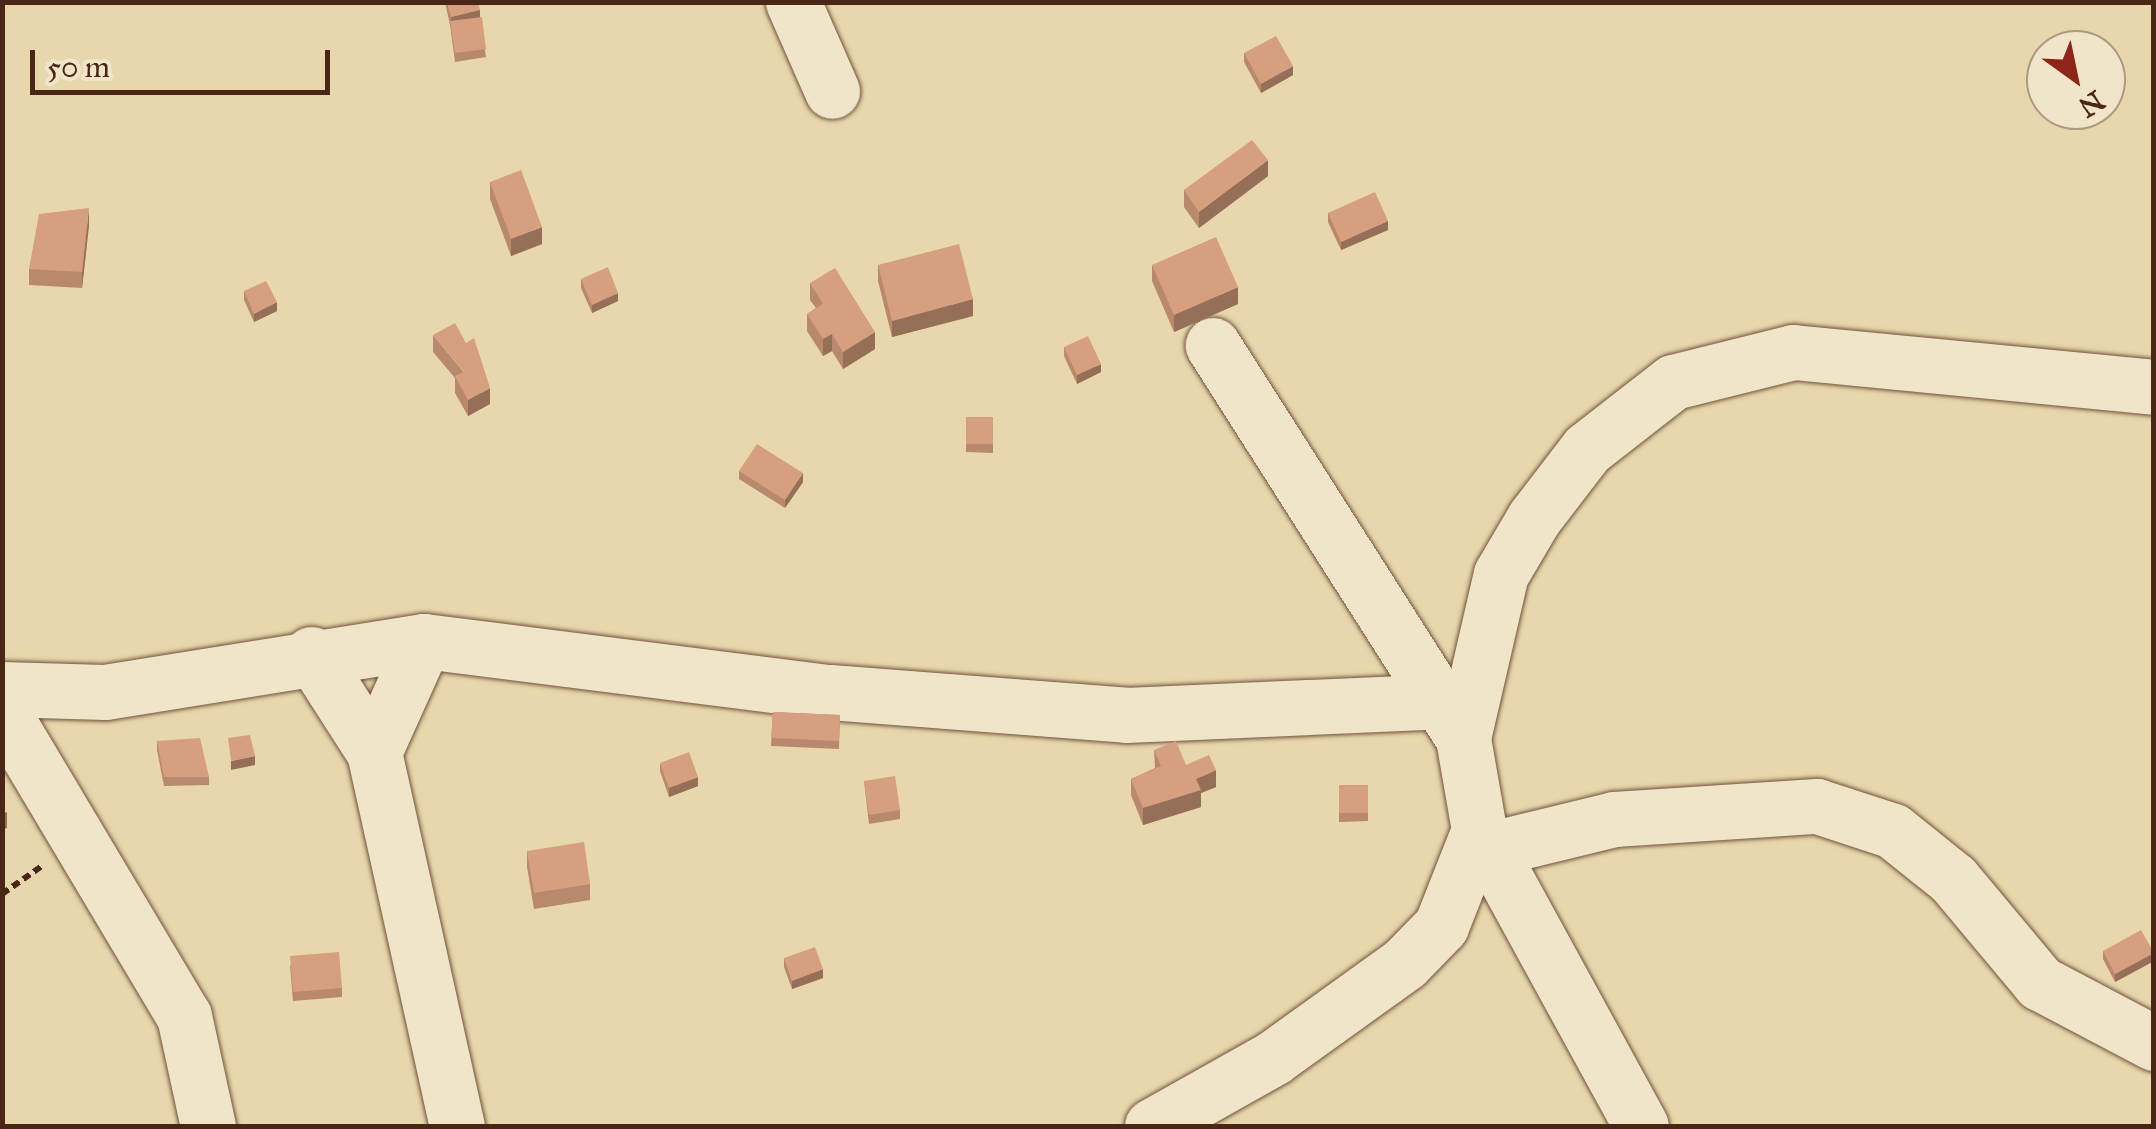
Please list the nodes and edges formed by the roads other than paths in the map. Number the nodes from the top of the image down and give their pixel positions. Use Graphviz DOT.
graph roads {
  1 [pos="794,2"];
  2 [pos="832,92"];
  3 [pos="1213,345"];
  4 [pos="2154,387"];
  5 [pos="424,641"];
  6 [pos="311,654"];
  7 [pos="2,690"];
  8 [pos="2,711"];
  9 [pos="1453,719"];
  10 [pos="374,752"];
  11 [pos="1485,840"];
  12 [pos="2154,1043"];
  13 [pos="208,1126"];
  14 [pos="457,1126"];
  15 [pos="1152,1126"];
  16 [pos="1641,1126"];
  1 -- 2 [label="street"];
  3 -- 9 [label="street"];
  4 -- 9 [label="street"];
  5 -- 6 [label="street"];
  5 -- 9 [label="street"];
  5 -- 10 [label="street"];
  6 -- 7 [label="street"];
  6 -- 10 [label="street"];
  8 -- 13 [label="street"];
  9 -- 11 [label="street"];
  10 -- 14 [label="street"];
  11 -- 12 [label="street"];
  11 -- 15 [label="street"];
  11 -- 16 [label="street"];
}
